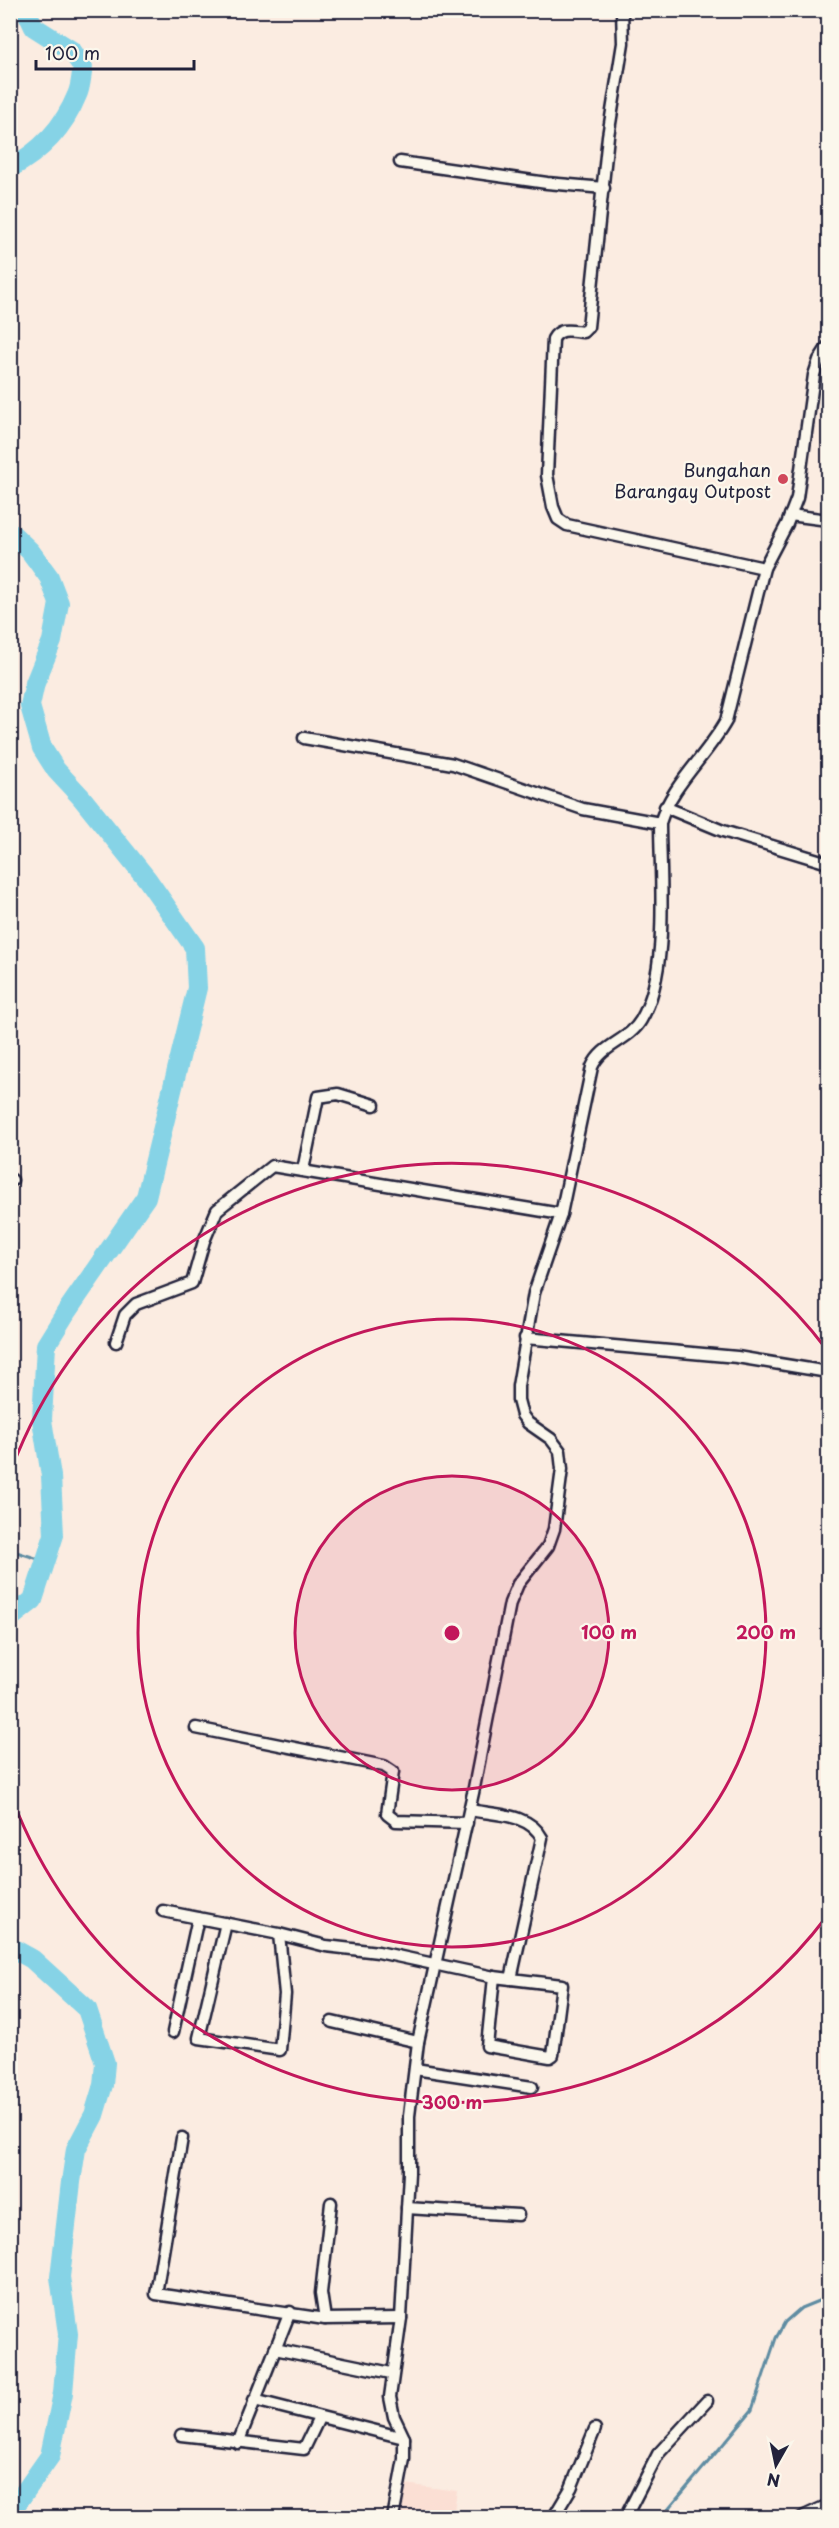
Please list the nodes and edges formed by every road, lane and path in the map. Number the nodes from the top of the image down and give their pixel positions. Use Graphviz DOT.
graph roads {
  1 [pos="622,10"];
  2 [pos="400,162"];
  3 [pos="604,188"];
  4 [pos="828,346"];
  5 [pos="824,361"];
  6 [pos="790,515"];
  7 [pos="828,520"];
  8 [pos="764,568"];
  9 [pos="304,738"];
  10 [pos="665,807"];
  11 [pos="660,823"];
  12 [pos="828,863"];
  13 [pos="374,1105"];
  14 [pos="303,1170"];
  15 [pos="561,1214"];
  16 [pos="525,1338"];
  17 [pos="116,1342"];
  18 [pos="828,1372"];
  19 [pos="196,1728"];
  20 [pos="470,1810"];
  21 [pos="467,1823"];
  22 [pos="163,1911"];
  23 [pos="198,1918"];
  24 [pos="226,1923"];
  25 [pos="279,1934"];
  26 [pos="435,1964"];
  27 [pos="494,1977"];
  28 [pos="511,1979"];
  29 [pos="332,2022"];
  30 [pos="173,2032"];
  31 [pos="418,2042"];
  32 [pos="415,2069"];
  33 [pos="532,2087"];
  34 [pos="182,2138"];
  35 [pos="331,2203"];
  36 [pos="407,2208"];
  37 [pos="518,2215"];
  38 [pos="290,2312"];
  39 [pos="325,2319"];
  40 [pos="401,2319"];
  41 [pos="275,2349"];
  42 [pos="391,2373"];
  43 [pos="254,2400"];
  44 [pos="707,2401"];
  45 [pos="320,2418"];
  46 [pos="595,2429"];
  47 [pos="182,2435"];
  48 [pos="404,2438"];
  49 [pos="238,2443"];
  50 [pos="828,2507"];
  51 [pos="393,2517"];
  52 [pos="553,2517"];
  53 [pos="625,2517"];
  54 [pos="804,2517"];
  1 -- 3 [label="street"];
  2 -- 3 [label="street"];
  3 -- 8 [label="street"];
  4 -- 5 [label="street"];
  5 -- 6 [label="street"];
  6 -- 7 [label="street"];
  6 -- 8 [label="street"];
  8 -- 10 [label="street"];
  9 -- 11 [label="street"];
  10 -- 11 [label="street"];
  10 -- 12 [label="street"];
  11 -- 15 [label="street"];
  13 -- 14 [label="street"];
  14 -- 15 [label="street"];
  14 -- 17 [label="street"];
  15 -- 16 [label="street"];
  16 -- 18 [label="street"];
  16 -- 20 [label="street"];
  19 -- 21 [label="street"];
  20 -- 21 [label="street"];
  20 -- 28 [label="street"];
  21 -- 26 [label="street"];
  22 -- 23 [label="street"];
  23 -- 24 [label="street"];
  23 -- 30 [label="street"];
  24 -- 25 [label="street"];
  24 -- 25 [label="street"];
  25 -- 26 [label="street"];
  26 -- 27 [label="street"];
  26 -- 31 [label="street"];
  27 -- 28 [label="street"];
  27 -- 28 [label="street"];
  29 -- 31 [label="street"];
  31 -- 32 [label="street"];
  32 -- 33 [label="street"];
  32 -- 36 [label="street"];
  34 -- 38 [label="street"];
  35 -- 39 [label="street"];
  36 -- 37 [label="street"];
  36 -- 40 [label="street"];
  38 -- 39 [label="street"];
  38 -- 41 [label="street"];
  39 -- 40 [label="street"];
  40 -- 42 [label="street"];
  41 -- 42 [label="street"];
  41 -- 43 [label="street"];
  42 -- 48 [label="street"];
  43 -- 45 [label="street"];
  43 -- 49 [label="street"];
  44 -- 53 [label="street"];
  45 -- 48 [label="street"];
  45 -- 49 [label="street"];
  46 -- 52 [label="street"];
  47 -- 49 [label="street"];
  48 -- 51 [label="street"];
  50 -- 54 [label="main road"];
}
